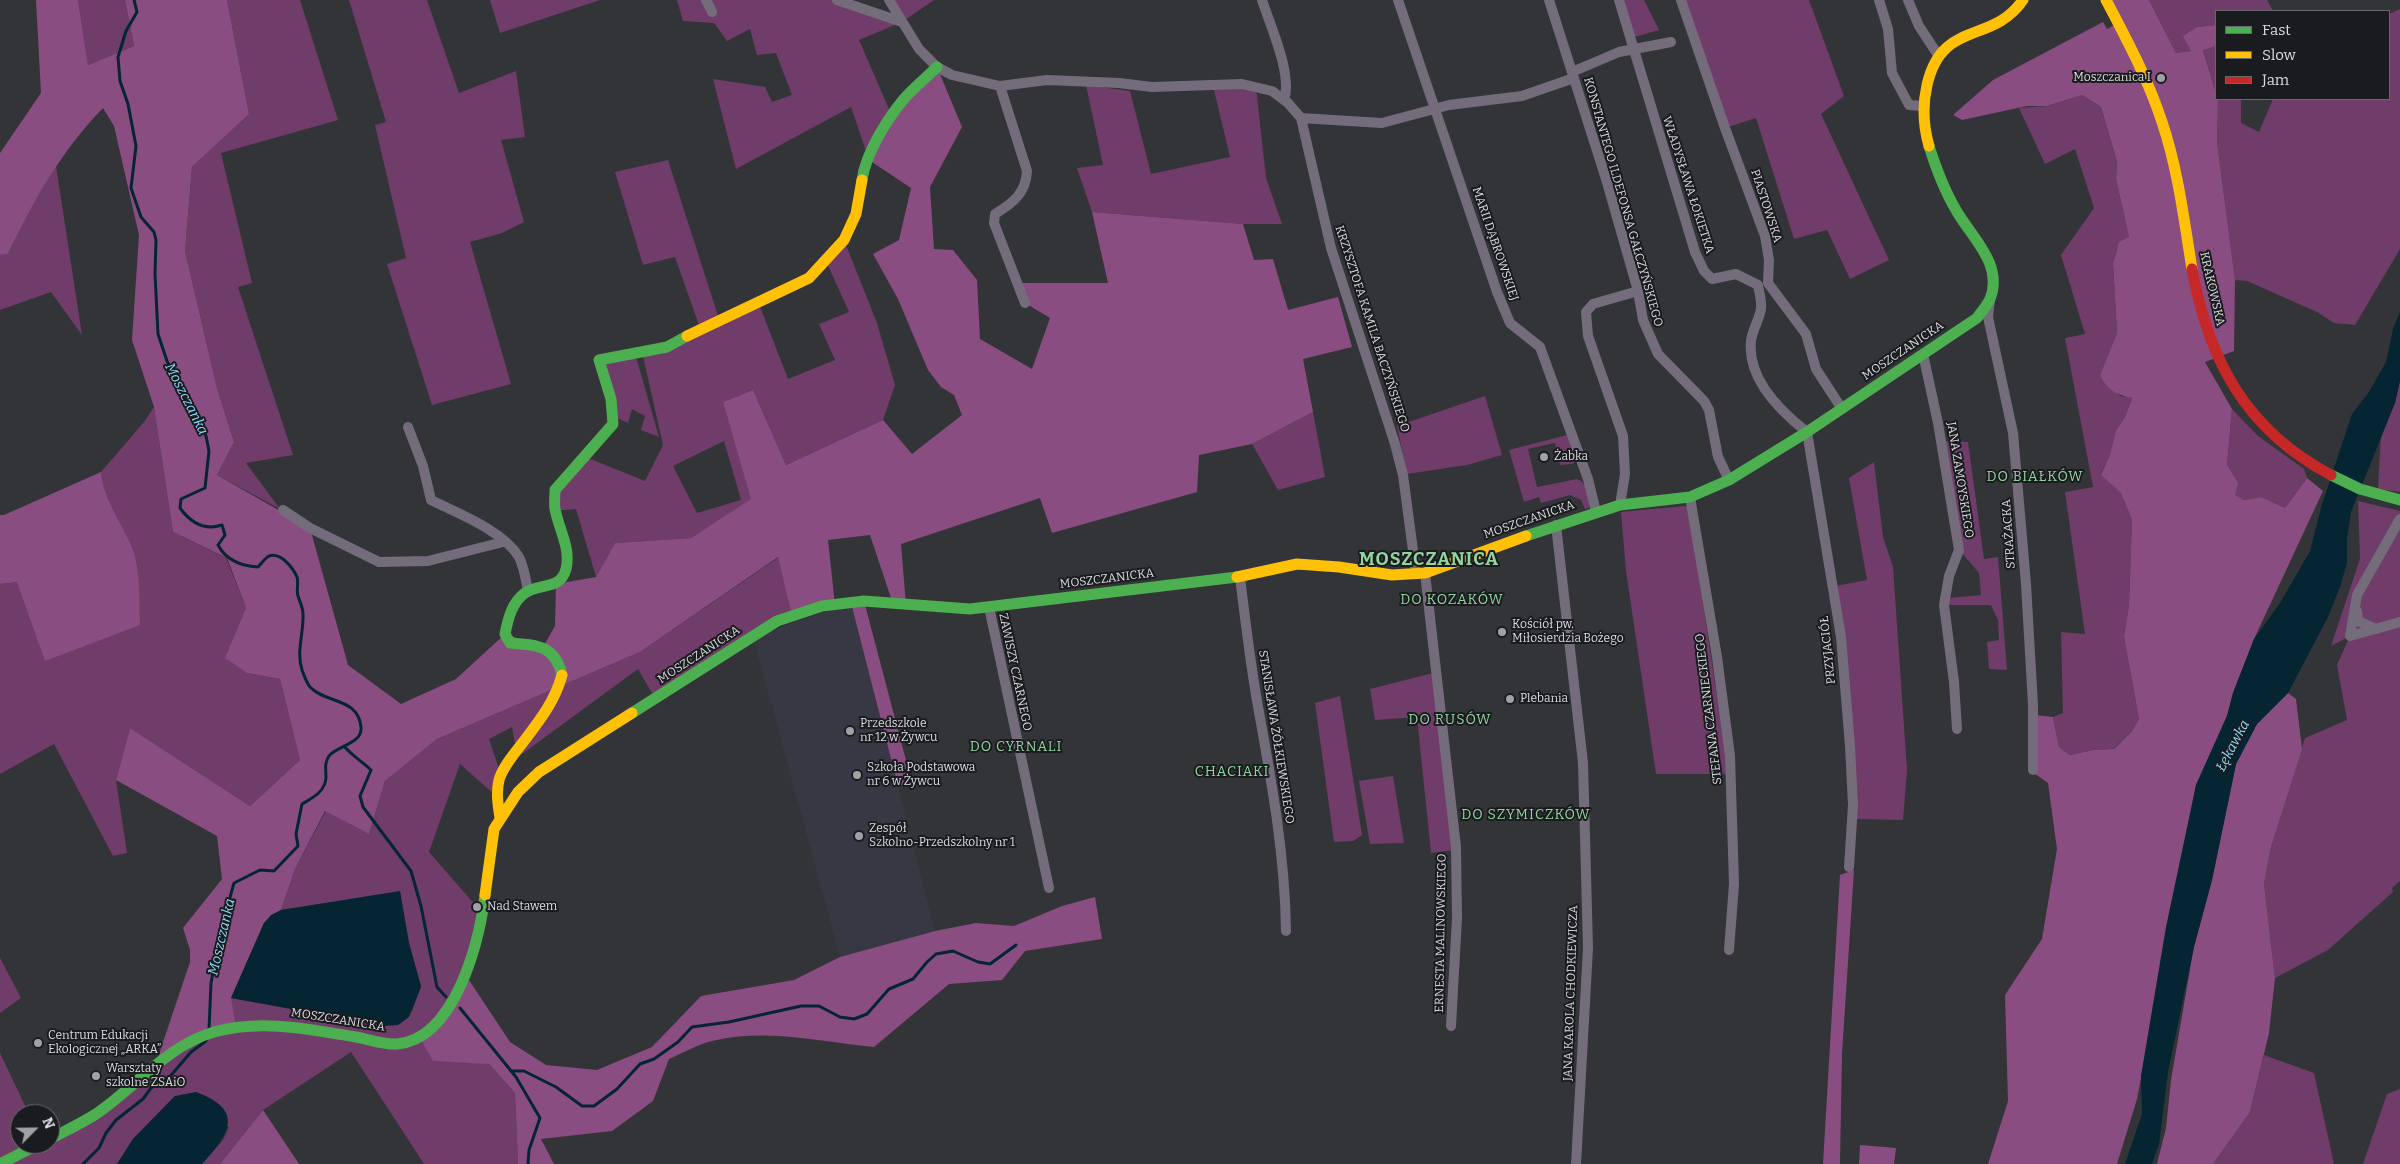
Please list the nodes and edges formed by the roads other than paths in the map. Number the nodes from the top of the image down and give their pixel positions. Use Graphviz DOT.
graph roads {
  1 [pos="706,0"];
  2 [pos="837,0"];
  3 [pos="889,0"];
  4 [pos="1262,0"];
  5 [pos="1398,0"];
  6 [pos="1549,0"];
  7 [pos="1618,0"];
  8 [pos="1681,0"];
  9 [pos="1879,0"];
  10 [pos="1908,0"];
  11 [pos="2023,0"];
  12 [pos="2106,0"];
  13 [pos="712,12"];
  14 [pos="902,22"];
  15 [pos="1671,42"];
  16 [pos="1633,49"];
  17 [pos="1938,55"];
  18 [pos="937,67"];
  19 [pos="1573,75"];
  20 [pos="1000,86"];
  21 [pos="1284,100"];
  22 [pos="1922,106"];
  23 [pos="1436,108"];
  24 [pos="1301,118"];
  25 [pos="1763,284"];
  26 [pos="1638,291"];
  27 [pos="1990,299"];
  28 [pos="1024,303"];
  29 [pos="1923,354"];
  30 [pos="1842,409"];
  31 [pos="408,427"];
  32 [pos="1807,432"];
  33 [pos="1729,480"];
  34 [pos="1690,497"];
  35 [pos="2399,500"];
  36 [pos="1620,505"];
  37 [pos="283,510"];
  38 [pos="1596,512"];
  39 [pos="2400,519"];
  40 [pos="1556,525"];
  41 [pos="503,542"];
  42 [pos="1420,573"];
  43 [pos="1240,577"];
  44 [pos="528,591"];
  45 [pos="2357,595"];
  46 [pos="989,607"];
  47 [pos="2400,622"];
  48 [pos="2376,630"];
  49 [pos="1957,729"];
  50 [pos="2033,770"];
  51 [pos="500,818"];
  52 [pos="1849,867"];
  53 [pos="1050,888"];
  54 [pos="1286,931"];
  55 [pos="1729,950"];
  56 [pos="1452,1026"];
  57 [pos="60,1134"];
  58 [pos="20,1154"];
  59 [pos="0,1164"];
  60 [pos="1576,1164"];
  1 -- 13 [label="street"];
  2 -- 14 [label="street"];
  3 -- 14 [label="street"];
  4 -- 21 [label="street"];
  5 -- 23 [label="street, MARII DĄBROWSKIEJ"];
  6 -- 19 [label="street, KONSTANTEGO ILDEFONSA GAŁCZYŃSKIEGO"];
  7 -- 16 [label="street, WŁADYSŁAWA ŁOKIETKA"];
  8 -- 25 [label="street, PIASTOWSKA"];
  9 -- 22 [label="street"];
  10 -- 17 [label="street"];
  11 -- 17 [label="street"];
  12 -- 35 [label="street, KRAKOWSKA"];
  14 -- 18 [label="street"];
  15 -- 16 [label="street"];
  16 -- 19 [label="street"];
  16 -- 25 [label="street, WŁADYSŁAWA ŁOKIETKA"];
  17 -- 22 [label="street"];
  18 -- 20 [label="street"];
  18 -- 44 [label="street"];
  19 -- 23 [label="street"];
  19 -- 26 [label="street, KONSTANTEGO ILDEFONSA GAŁCZYŃSKIEGO"];
  20 -- 21 [label="street"];
  20 -- 28 [label="street"];
  21 -- 24 [label="street"];
  22 -- 27 [label="street"];
  23 -- 24 [label="street"];
  23 -- 38 [label="street, MARII DĄBROWSKIEJ"];
  24 -- 42 [label="street, KRZYSZTOFA KAMILA BACZYŃSKIEGO"];
  25 -- 30 [label="street"];
  25 -- 32 [label="street"];
  26 -- 33 [label="street, KONSTANTEGO ILDEFONSA GAŁCZYŃSKIEGO"];
  26 -- 36 [label="street"];
  27 -- 29 [label="street, MOSZCZANICKA"];
  27 -- 50 [label="street, STRAŻACKA"];
  29 -- 30 [label="street, MOSZCZANICKA"];
  29 -- 49 [label="street, JANA ZAMOYSKIEGO"];
  30 -- 32 [label="street, MOSZCZANICKA"];
  31 -- 41 [label="street"];
  32 -- 33 [label="street, MOSZCZANICKA"];
  32 -- 52 [label="street, PRZYJACIÓŁ"];
  33 -- 34 [label="street, MOSZCZANICKA"];
  34 -- 36 [label="street, MOSZCZANICKA"];
  34 -- 55 [label="street, STEFANA CZARNIECKIEGO"];
  36 -- 38 [label="street, MOSZCZANICKA"];
  37 -- 41 [label="street"];
  38 -- 40 [label="street, MOSZCZANICKA"];
  39 -- 45 [label="street"];
  40 -- 42 [label="street, MOSZCZANICKA"];
  40 -- 60 [label="street, JANA KAROLA CHODKIEWICZA"];
  41 -- 44 [label="street"];
  42 -- 43 [label="street, MOSZCZANICKA"];
  42 -- 56 [label="street, ERNESTA MALINOWSKIEGO"];
  43 -- 46 [label="street, MOSZCZANICKA"];
  43 -- 54 [label="street, STANISŁAWA ŻÓŁKIEWSKIEGO"];
  44 -- 51 [label="street"];
  45 -- 48 [label="street"];
  45 -- 48 [label="street"];
  46 -- 51 [label="street, MOSZCZANICKA"];
  46 -- 53 [label="street, ZAWISZY CZARNEGO"];
  47 -- 48 [label="street"];
  51 -- 57 [label="street, MOSZCZANICKA"];
  58 -- 59 [label="street"];
}
